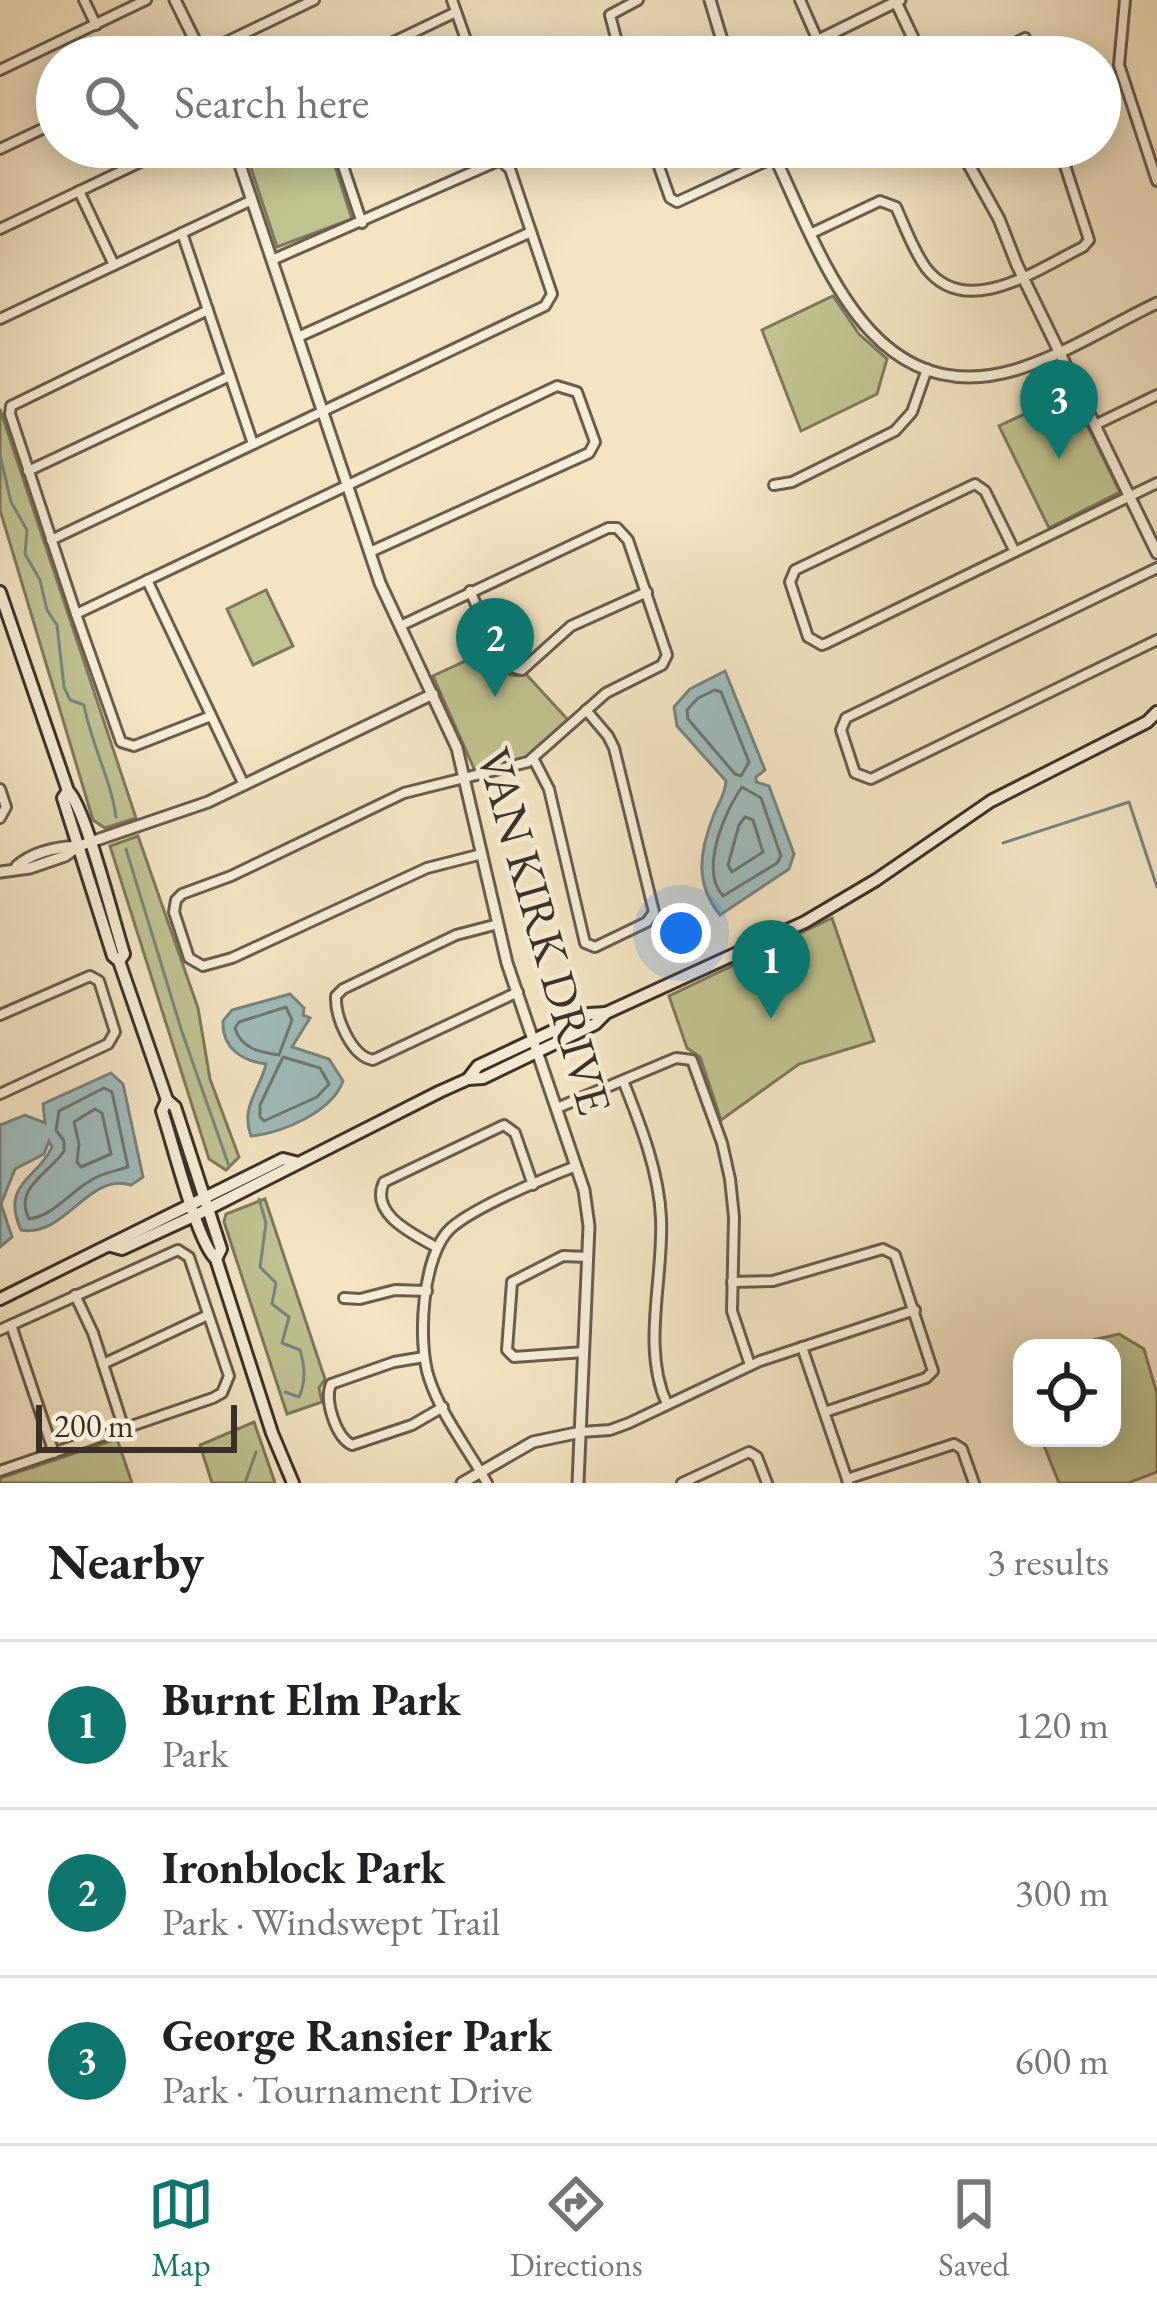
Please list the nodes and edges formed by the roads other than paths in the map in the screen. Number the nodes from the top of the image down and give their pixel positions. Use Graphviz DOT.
graph roads {
  1 [pos="84,0"];
  2 [pos="146,0"];
  3 [pos="176,0"];
  4 [pos="314,0"];
  5 [pos="452,0"];
  6 [pos="638,0"];
  7 [pos="710,0"];
  8 [pos="800,0"];
  9 [pos="1125,0"];
  10 [pos="897,1"];
  11 [pos="456,12"];
  12 [pos="96,25"];
  13 [pos="73,36"];
  14 [pos="191,36"];
  15 [pos="241,36"];
  16 [pos="406,36"];
  17 [pos="465,36"];
  18 [pos="616,36"];
  19 [pos="721,36"];
  20 [pos="816,36"];
  21 [pos="828,36"];
  22 [pos="913,36"];
  23 [pos="1121,43"];
  24 [pos="36,53"];
  25 [pos="0,70"];
  26 [pos="1121,70"];
  27 [pos="36,132"];
  28 [pos="0,149"];
  29 [pos="128,168"];
  30 [pos="241,168"];
  31 [pos="344,168"];
  32 [pos="479,168"];
  33 [pos="510,168"];
  34 [pos="659,168"];
  35 [pos="742,168"];
  36 [pos="781,168"];
  37 [pos="971,168"];
  38 [pos="1066,168"];
  39 [pos="1157,181"];
  40 [pos="80,191"];
  41 [pos="252,200"];
  42 [pos="362,223"];
  43 [pos="0,229"];
  44 [pos="531,232"];
  45 [pos="182,233"];
  46 [pos="812,233"];
  47 [pos="272,260"];
  48 [pos="114,265"];
  49 [pos="1022,276"];
  50 [pos="1157,303"];
  51 [pos="208,310"];
  52 [pos="0,319"];
  53 [pos="298,337"];
  54 [pos="1059,350"];
  55 [pos="927,369"];
  56 [pos="230,376"];
  57 [pos="1157,395"];
  58 [pos="322,411"];
  59 [pos="1095,424"];
  60 [pos="253,444"];
  61 [pos="28,471"];
  62 [pos="1157,483"];
  63 [pos="774,485"];
  64 [pos="347,486"];
  65 [pos="1130,496"];
  66 [pos="51,540"];
  67 [pos="370,552"];
  68 [pos="1015,552"];
  69 [pos="1157,553"];
  70 [pos="1157,568"];
  71 [pos="147,580"];
  72 [pos="0,592"];
  73 [pos="470,592"];
  74 [pos="647,592"];
  75 [pos="76,614"];
  76 [pos="400,626"];
  77 [pos="1157,640"];
  78 [pos="433,694"];
  79 [pos="586,710"];
  80 [pos="211,716"];
  81 [pos="1154,718"];
  82 [pos="532,758"];
  83 [pos="465,779"];
  84 [pos="244,785"];
  85 [pos="0,789"];
  86 [pos="0,818"];
  87 [pos="84,845"];
  88 [pos="482,854"];
  89 [pos="0,872"];
  90 [pos="498,924"];
  91 [pos="518,992"];
  92 [pos="0,1015"];
  93 [pos="537,1046"];
  94 [pos="624,1083"];
  95 [pos="0,1094"];
  96 [pos="557,1108"];
  97 [pos="576,1166"];
  98 [pos="533,1185"];
  99 [pos="200,1206"];
  100 [pos="436,1247"];
  101 [pos="588,1257"];
  102 [pos="732,1282"];
  103 [pos="427,1291"];
  104 [pos="75,1295"];
  105 [pos="344,1298"];
  106 [pos="0,1299"];
  107 [pos="915,1310"];
  108 [pos="208,1315"];
  109 [pos="11,1325"];
  110 [pos="0,1330"];
  111 [pos="802,1347"];
  112 [pos="584,1352"];
  113 [pos="424,1357"];
  114 [pos="103,1364"];
  115 [pos="749,1365"];
  116 [pos="667,1404"];
  117 [pos="443,1407"];
  118 [pos="825,1412"];
  119 [pos="124,1429"];
  120 [pos="580,1432"];
  121 [pos="54,1453"];
  122 [pos="0,1471"];
  123 [pos="481,1472"];
  124 [pos="848,1481"];
  125 [pos="293,1483"];
  126 [pos="462,1483"];
  127 [pos="487,1483"];
  128 [pos="578,1483"];
  129 [pos="682,1483"];
  130 [pos="767,1483"];
  131 [pos="974,1483"];
  1 -- 12 [label="street"];
  2 -- 12 [label="street"];
  3 -- 14 [label="street"];
  4 -- 15 [label="street"];
  5 -- 11 [label="street"];
  6 -- 18 [label="street"];
  7 -- 19 [label="street"];
  8 -- 20 [label="street"];
  9 -- 23 [label="street"];
  10 -- 21 [label="street"];
  10 -- 22 [label="street"];
  11 -- 16 [label="street"];
  11 -- 17 [label="street"];
  12 -- 13 [label="street"];
  24 -- 25 [label="street"];
  26 -- 39 [label="street"];
  27 -- 28 [label="street"];
  29 -- 40 [label="street"];
  30 -- 41 [label="street, VAN KIRK DRIVE"];
  31 -- 42 [label="street"];
  32 -- 42 [label="street"];
  33 -- 44 [label="street"];
  34 -- 35 [label="street"];
  36 -- 46 [label="street"];
  37 -- 49 [label="street"];
  38 -- 49 [label="street"];
  40 -- 43 [label="street"];
  40 -- 48 [label="street"];
  41 -- 45 [label="street"];
  41 -- 47 [label="street, VAN KIRK DRIVE"];
  42 -- 47 [label="street"];
  44 -- 53 [label="street"];
  44 -- 58 [label="street"];
  45 -- 48 [label="street"];
  45 -- 51 [label="street"];
  46 -- 49 [label="street"];
  46 -- 55 [label="street"];
  47 -- 53 [label="street, VAN KIRK DRIVE"];
  48 -- 52 [label="street"];
  49 -- 54 [label="street"];
  50 -- 54 [label="street"];
  51 -- 56 [label="street"];
  51 -- 61 [label="street"];
  53 -- 58 [label="street, VAN KIRK DRIVE"];
  54 -- 55 [label="street"];
  54 -- 59 [label="street"];
  55 -- 63 [label="street"];
  56 -- 60 [label="street"];
  56 -- 61 [label="street"];
  57 -- 59 [label="street"];
  58 -- 60 [label="street"];
  58 -- 64 [label="street, VAN KIRK DRIVE"];
  59 -- 65 [label="street"];
  60 -- 66 [label="street"];
  61 -- 66 [label="street"];
  62 -- 65 [label="street"];
  64 -- 67 [label="street, VAN KIRK DRIVE"];
  64 -- 67 [label="street"];
  64 -- 71 [label="street"];
  65 -- 68 [label="street"];
  65 -- 69 [label="street"];
  66 -- 75 [label="street"];
  67 -- 76 [label="street, VAN KIRK DRIVE"];
  68 -- 68 [label="street"];
  70 -- 77 [label="street"];
  71 -- 75 [label="street"];
  71 -- 80 [label="street"];
  72 -- 87 [label="main road"];
  73 -- 74 [label="street"];
  73 -- 74 [label="street"];
  73 -- 76 [label="street"];
  74 -- 79 [label="street"];
  75 -- 80 [label="street"];
  76 -- 78 [label="street, VAN KIRK DRIVE"];
  78 -- 83 [label="street, VAN KIRK DRIVE"];
  78 -- 84 [label="street"];
  79 -- 82 [label="street"];
  79 -- 82 [label="street"];
  80 -- 84 [label="street"];
  81 -- 93 [label="main road"];
  82 -- 83 [label="street"];
  83 -- 88 [label="street, VAN KIRK DRIVE"];
  83 -- 88 [label="street"];
  84 -- 87 [label="street"];
  85 -- 86 [label="street"];
  87 -- 89 [label="street"];
  87 -- 99 [label="main road"];
  88 -- 90 [label="street, VAN KIRK DRIVE"];
  90 -- 91 [label="street, VAN KIRK DRIVE"];
  90 -- 91 [label="street"];
  91 -- 93 [label="street, VAN KIRK DRIVE"];
  92 -- 95 [label="street"];
  93 -- 96 [label="street, VAN KIRK DRIVE"];
  93 -- 99 [label="main road"];
  94 -- 96 [label="street"];
  94 -- 102 [label="street"];
  94 -- 116 [label="street"];
  96 -- 97 [label="street, VAN KIRK DRIVE"];
  97 -- 98 [label="street"];
  97 -- 101 [label="street, VAN KIRK DRIVE"];
  98 -- 100 [label="street"];
  98 -- 100 [label="street"];
  99 -- 106 [label="main road"];
  99 -- 125 [label="main road"];
  100 -- 103 [label="street"];
  101 -- 112 [label="street, VAN KIRK DRIVE"];
  101 -- 112 [label="street"];
  102 -- 107 [label="street"];
  102 -- 115 [label="street"];
  103 -- 105 [label="street"];
  103 -- 113 [label="street"];
  104 -- 108 [label="street"];
  104 -- 109 [label="street"];
  104 -- 114 [label="street"];
  107 -- 111 [label="street"];
  107 -- 118 [label="street"];
  108 -- 114 [label="street"];
  108 -- 119 [label="street"];
  109 -- 110 [label="street"];
  109 -- 121 [label="street"];
  111 -- 115 [label="street"];
  111 -- 118 [label="street"];
  112 -- 120 [label="street, VAN KIRK DRIVE"];
  113 -- 117 [label="street"];
  113 -- 117 [label="street"];
  114 -- 119 [label="street"];
  115 -- 116 [label="street"];
  116 -- 120 [label="street"];
  117 -- 123 [label="street"];
  118 -- 124 [label="street"];
  119 -- 121 [label="street"];
  120 -- 123 [label="street"];
  120 -- 128 [label="street, VAN KIRK DRIVE"];
  121 -- 122 [label="street"];
  123 -- 126 [label="street"];
  123 -- 127 [label="street"];
  124 -- 131 [label="street"];
  129 -- 130 [label="street"];
}
